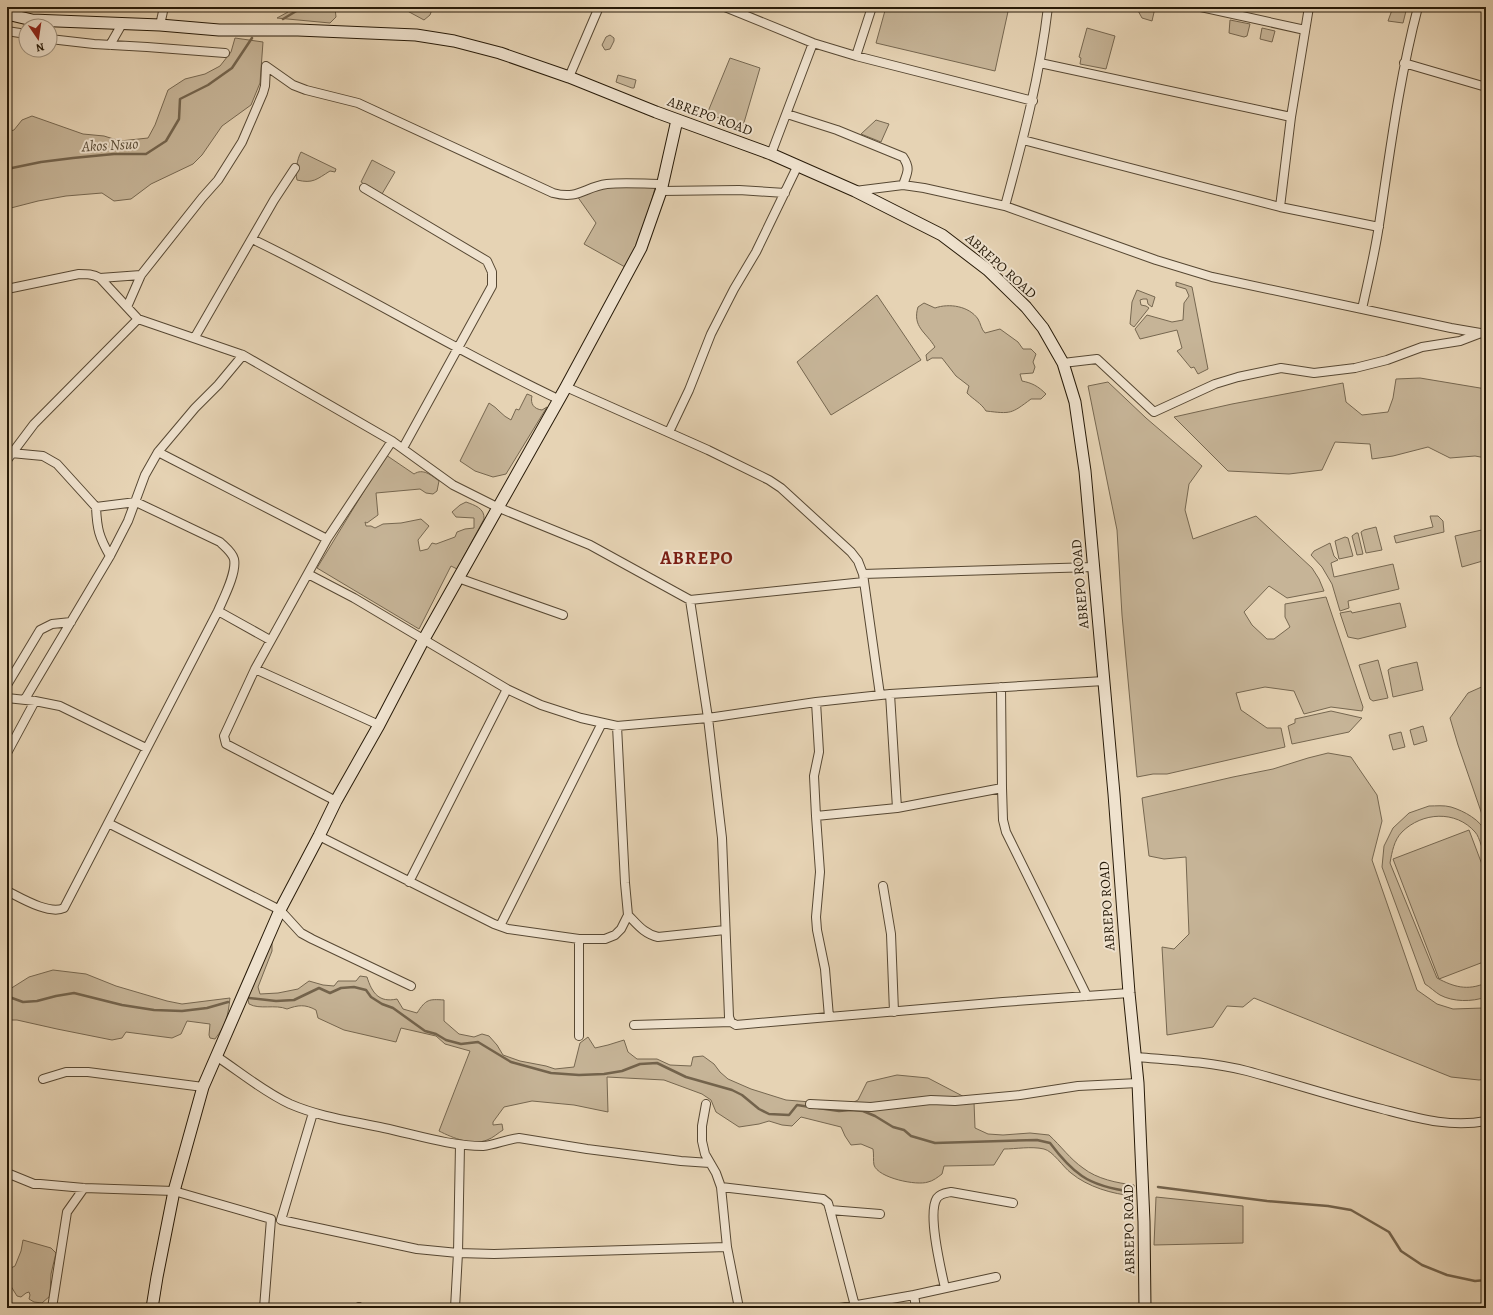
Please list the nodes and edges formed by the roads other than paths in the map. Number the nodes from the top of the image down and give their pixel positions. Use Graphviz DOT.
graph roads {
  1 [pos="164,7"];
  2 [pos="599,7"];
  3 [pos="725,7"];
  4 [pos="872,7"];
  5 [pos="1048,7"];
  6 [pos="1201,7"];
  7 [pos="1309,7"];
  8 [pos="1418,7"];
  9 [pos="7,14"];
  10 [pos="122,24"];
  11 [pos="160,25"];
  12 [pos="1305,30"];
  13 [pos="7,31"];
  14 [pos="18,33"];
  15 [pos="58,40"];
  16 [pos="813,43"];
  17 [pos="110,45"];
  18 [pos="225,53"];
  19 [pos="856,56"];
  20 [pos="1040,63"];
  21 [pos="1404,63"];
  22 [pos="569,77"];
  23 [pos="1486,86"];
  24 [pos="1033,101"];
  25 [pos="787,114"];
  26 [pos="1291,117"];
  27 [pos="677,120"];
  28 [pos="1023,140"];
  29 [pos="771,154"];
  30 [pos="798,165"];
  31 [pos="296,168"];
  32 [pos="903,184"];
  33 [pos="364,188"];
  34 [pos="662,188"];
  35 [pos="854,191"];
  36 [pos="785,193"];
  37 [pos="1005,206"];
  38 [pos="1280,207"];
  39 [pos="1379,227"];
  40 [pos="252,239"];
  41 [pos="141,275"];
  42 [pos="100,278"];
  43 [pos="7,289"];
  44 [pos="127,307"];
  45 [pos="1362,309"];
  46 [pos="138,319"];
  47 [pos="1484,333"];
  48 [pos="195,337"];
  49 [pos="458,349"];
  50 [pos="243,355"];
  51 [pos="1063,363"];
  52 [pos="566,387"];
  53 [pos="558,399"];
  54 [pos="669,432"];
  55 [pos="392,441"];
  56 [pos="403,448"];
  57 [pos="158,452"];
  58 [pos="9,456"];
  59 [pos="136,502"];
  60 [pos="96,507"];
  61 [pos="497,507"];
  62 [pos="327,539"];
  63 [pos="110,556"];
  64 [pos="1094,567"];
  65 [pos="308,574"];
  66 [pos="458,578"];
  67 [pos="863,578"];
  68 [pos="690,600"];
  69 [pos="218,611"];
  70 [pos="563,615"];
  71 [pos="71,622"];
  72 [pos="424,639"];
  73 [pos="270,640"];
  74 [pos="254,669"];
  75 [pos="1104,681"];
  76 [pos="7,685"];
  77 [pos="1001,687"];
  78 [pos="507,689"];
  79 [pos="890,694"];
  80 [pos="880,695"];
  81 [pos="7,698"];
  82 [pos="25,699"];
  83 [pos="35,701"];
  84 [pos="816,702"];
  85 [pos="708,718"];
  86 [pos="602,723"];
  87 [pos="379,725"];
  88 [pos="617,726"];
  89 [pos="146,748"];
  90 [pos="7,753"];
  91 [pos="1002,788"];
  92 [pos="336,800"];
  93 [pos="897,808"];
  94 [pos="816,816"];
  95 [pos="108,823"];
  96 [pos="319,836"];
  97 [pos="409,882"];
  98 [pos="883,886"];
  99 [pos="7,891"];
  100 [pos="280,910"];
  101 [pos="628,915"];
  102 [pos="500,926"];
  103 [pos="725,930"];
  104 [pos="579,940"];
  105 [pos="411,986"];
  106 [pos="1128,993"];
  107 [pos="1087,996"];
  108 [pos="894,1012"];
  109 [pos="829,1017"];
  110 [pos="731,1022"];
  111 [pos="634,1025"];
  112 [pos="579,1036"];
  113 [pos="216,1056"];
  114 [pos="1136,1057"];
  115 [pos="43,1079"];
  116 [pos="1138,1083"];
  117 [pos="203,1087"];
  118 [pos="706,1104"];
  119 [pos="810,1104"];
  120 [pos="313,1113"];
  121 [pos="1486,1121"];
  122 [pos="460,1145"];
  123 [pos="710,1163"];
  124 [pos="7,1173"];
  125 [pos="721,1187"];
  126 [pos="84,1188"];
  127 [pos="174,1191"];
  128 [pos="1014,1203"];
  129 [pos="830,1210"];
  130 [pos="880,1214"];
  131 [pos="271,1219"];
  132 [pos="281,1220"];
  133 [pos="727,1247"];
  134 [pos="458,1253"];
  135 [pos="996,1277"];
  136 [pos="945,1288"];
  137 [pos="914,1295"];
  138 [pos="855,1306"];
  139 [pos="52,1308"];
  140 [pos="152,1308"];
  141 [pos="264,1308"];
  142 [pos="455,1308"];
  143 [pos="739,1308"];
  144 [pos="840,1308"];
  145 [pos="916,1308"];
  146 [pos="1144,1308"];
  1 -- 11 [label="street"];
  2 -- 22 [label="street"];
  3 -- 16 [label="street"];
  4 -- 19 [label="street"];
  5 -- 20 [label="street"];
  6 -- 12 [label="street"];
  7 -- 12 [label="street"];
  8 -- 21 [label="street"];
  9 -- 10 [label="main road, ABREPO ROAD"];
  10 -- 11 [label="main road, ABREPO ROAD"];
  10 -- 17 [label="street"];
  11 -- 22 [label="main road, ABREPO ROAD"];
  12 -- 26 [label="street"];
  13 -- 14 [label="street"];
  15 -- 17 [label="street"];
  16 -- 19 [label="street"];
  16 -- 25 [label="street"];
  17 -- 18 [label="street"];
  19 -- 24 [label="street"];
  20 -- 24 [label="street"];
  20 -- 26 [label="street"];
  21 -- 23 [label="street"];
  21 -- 39 [label="street"];
  22 -- 27 [label="main road, ABREPO ROAD"];
  24 -- 28 [label="street"];
  25 -- 29 [label="street"];
  25 -- 32 [label="street"];
  26 -- 38 [label="street"];
  27 -- 29 [label="main road, ABREPO ROAD"];
  27 -- 34 [label="main road"];
  28 -- 37 [label="street"];
  28 -- 38 [label="street"];
  29 -- 30 [label="main road, ABREPO ROAD"];
  30 -- 35 [label="main road, ABREPO ROAD"];
  30 -- 36 [label="street"];
  31 -- 40 [label="street"];
  32 -- 35 [label="street"];
  32 -- 37 [label="street"];
  33 -- 49 [label="street"];
  34 -- 36 [label="street"];
  34 -- 41 [label="street"];
  34 -- 52 [label="main road"];
  35 -- 51 [label="main road, ABREPO ROAD"];
  36 -- 54 [label="street"];
  37 -- 45 [label="street"];
  38 -- 39 [label="street"];
  39 -- 45 [label="street"];
  40 -- 48 [label="street"];
  40 -- 49 [label="street"];
  41 -- 42 [label="street"];
  41 -- 44 [label="street"];
  42 -- 43 [label="street"];
  42 -- 44 [label="street"];
  44 -- 46 [label="street"];
  45 -- 47 [label="street"];
  46 -- 48 [label="street"];
  46 -- 58 [label="street"];
  47 -- 51 [label="street"];
  48 -- 50 [label="street"];
  49 -- 53 [label="street"];
  49 -- 56 [label="street"];
  50 -- 55 [label="street"];
  50 -- 57 [label="street"];
  51 -- 64 [label="main road, ABREPO ROAD"];
  52 -- 53 [label="main road"];
  52 -- 54 [label="street"];
  53 -- 61 [label="main road"];
  54 -- 67 [label="street"];
  55 -- 56 [label="street"];
  55 -- 62 [label="street"];
  56 -- 61 [label="street"];
  57 -- 59 [label="street"];
  57 -- 62 [label="street"];
  58 -- 60 [label="street"];
  59 -- 60 [label="street"];
  59 -- 63 [label="street"];
  59 -- 69 [label="street"];
  60 -- 63 [label="street"];
  61 -- 66 [label="main road"];
  61 -- 68 [label="street"];
  62 -- 65 [label="street"];
  63 -- 71 [label="street"];
  64 -- 67 [label="street"];
  64 -- 75 [label="main road, ABREPO ROAD"];
  65 -- 72 [label="street"];
  65 -- 73 [label="street"];
  66 -- 70 [label="street"];
  66 -- 72 [label="main road"];
  67 -- 68 [label="street"];
  67 -- 80 [label="street"];
  68 -- 85 [label="street"];
  69 -- 73 [label="street"];
  69 -- 89 [label="street"];
  71 -- 76 [label="street"];
  71 -- 82 [label="street"];
  72 -- 78 [label="street"];
  72 -- 87 [label="main road"];
  73 -- 74 [label="street"];
  74 -- 87 [label="street"];
  74 -- 92 [label="street"];
  75 -- 77 [label="street"];
  75 -- 106 [label="main road, ABREPO ROAD"];
  77 -- 79 [label="street"];
  77 -- 91 [label="street"];
  78 -- 86 [label="street"];
  78 -- 97 [label="street"];
  79 -- 80 [label="street"];
  79 -- 93 [label="street"];
  80 -- 84 [label="street"];
  81 -- 82 [label="street"];
  82 -- 83 [label="street"];
  83 -- 89 [label="street"];
  83 -- 90 [label="street"];
  84 -- 85 [label="street"];
  84 -- 94 [label="street"];
  85 -- 88 [label="street"];
  85 -- 103 [label="street"];
  86 -- 88 [label="street"];
  86 -- 102 [label="street"];
  87 -- 92 [label="main road"];
  88 -- 101 [label="street"];
  89 -- 95 [label="street"];
  91 -- 93 [label="street"];
  91 -- 107 [label="street"];
  92 -- 96 [label="main road"];
  93 -- 94 [label="street"];
  94 -- 109 [label="street"];
  95 -- 99 [label="street"];
  95 -- 100 [label="street"];
  96 -- 97 [label="street"];
  96 -- 100 [label="main road"];
  97 -- 102 [label="street"];
  98 -- 108 [label="street"];
  100 -- 105 [label="street"];
  100 -- 113 [label="main road"];
  101 -- 103 [label="street"];
  101 -- 104 [label="street"];
  102 -- 104 [label="street"];
  103 -- 110 [label="street"];
  104 -- 112 [label="street"];
  106 -- 107 [label="street"];
  106 -- 114 [label="main road, ABREPO ROAD"];
  107 -- 108 [label="street"];
  108 -- 109 [label="street"];
  109 -- 110 [label="street"];
  110 -- 111 [label="street"];
  113 -- 117 [label="main road"];
  113 -- 120 [label="street"];
  114 -- 116 [label="main road, ABREPO ROAD"];
  114 -- 121 [label="street"];
  115 -- 117 [label="street"];
  116 -- 119 [label="street"];
  116 -- 146 [label="main road, ABREPO ROAD"];
  117 -- 127 [label="main road"];
  118 -- 123 [label="street"];
  120 -- 122 [label="street"];
  120 -- 132 [label="street"];
  122 -- 123 [label="street"];
  122 -- 134 [label="street"];
  123 -- 125 [label="street"];
  124 -- 126 [label="street"];
  125 -- 129 [label="street"];
  125 -- 133 [label="street"];
  126 -- 127 [label="street"];
  126 -- 139 [label="street"];
  127 -- 131 [label="street"];
  127 -- 140 [label="main road"];
  128 -- 136 [label="street"];
  129 -- 130 [label="street"];
  129 -- 138 [label="street"];
  131 -- 132 [label="street"];
  131 -- 141 [label="street"];
  132 -- 134 [label="street"];
  133 -- 134 [label="street"];
  133 -- 143 [label="street"];
  134 -- 142 [label="street"];
  135 -- 136 [label="street"];
  136 -- 137 [label="street"];
  137 -- 138 [label="street"];
  137 -- 145 [label="street"];
  138 -- 144 [label="street"];
}
